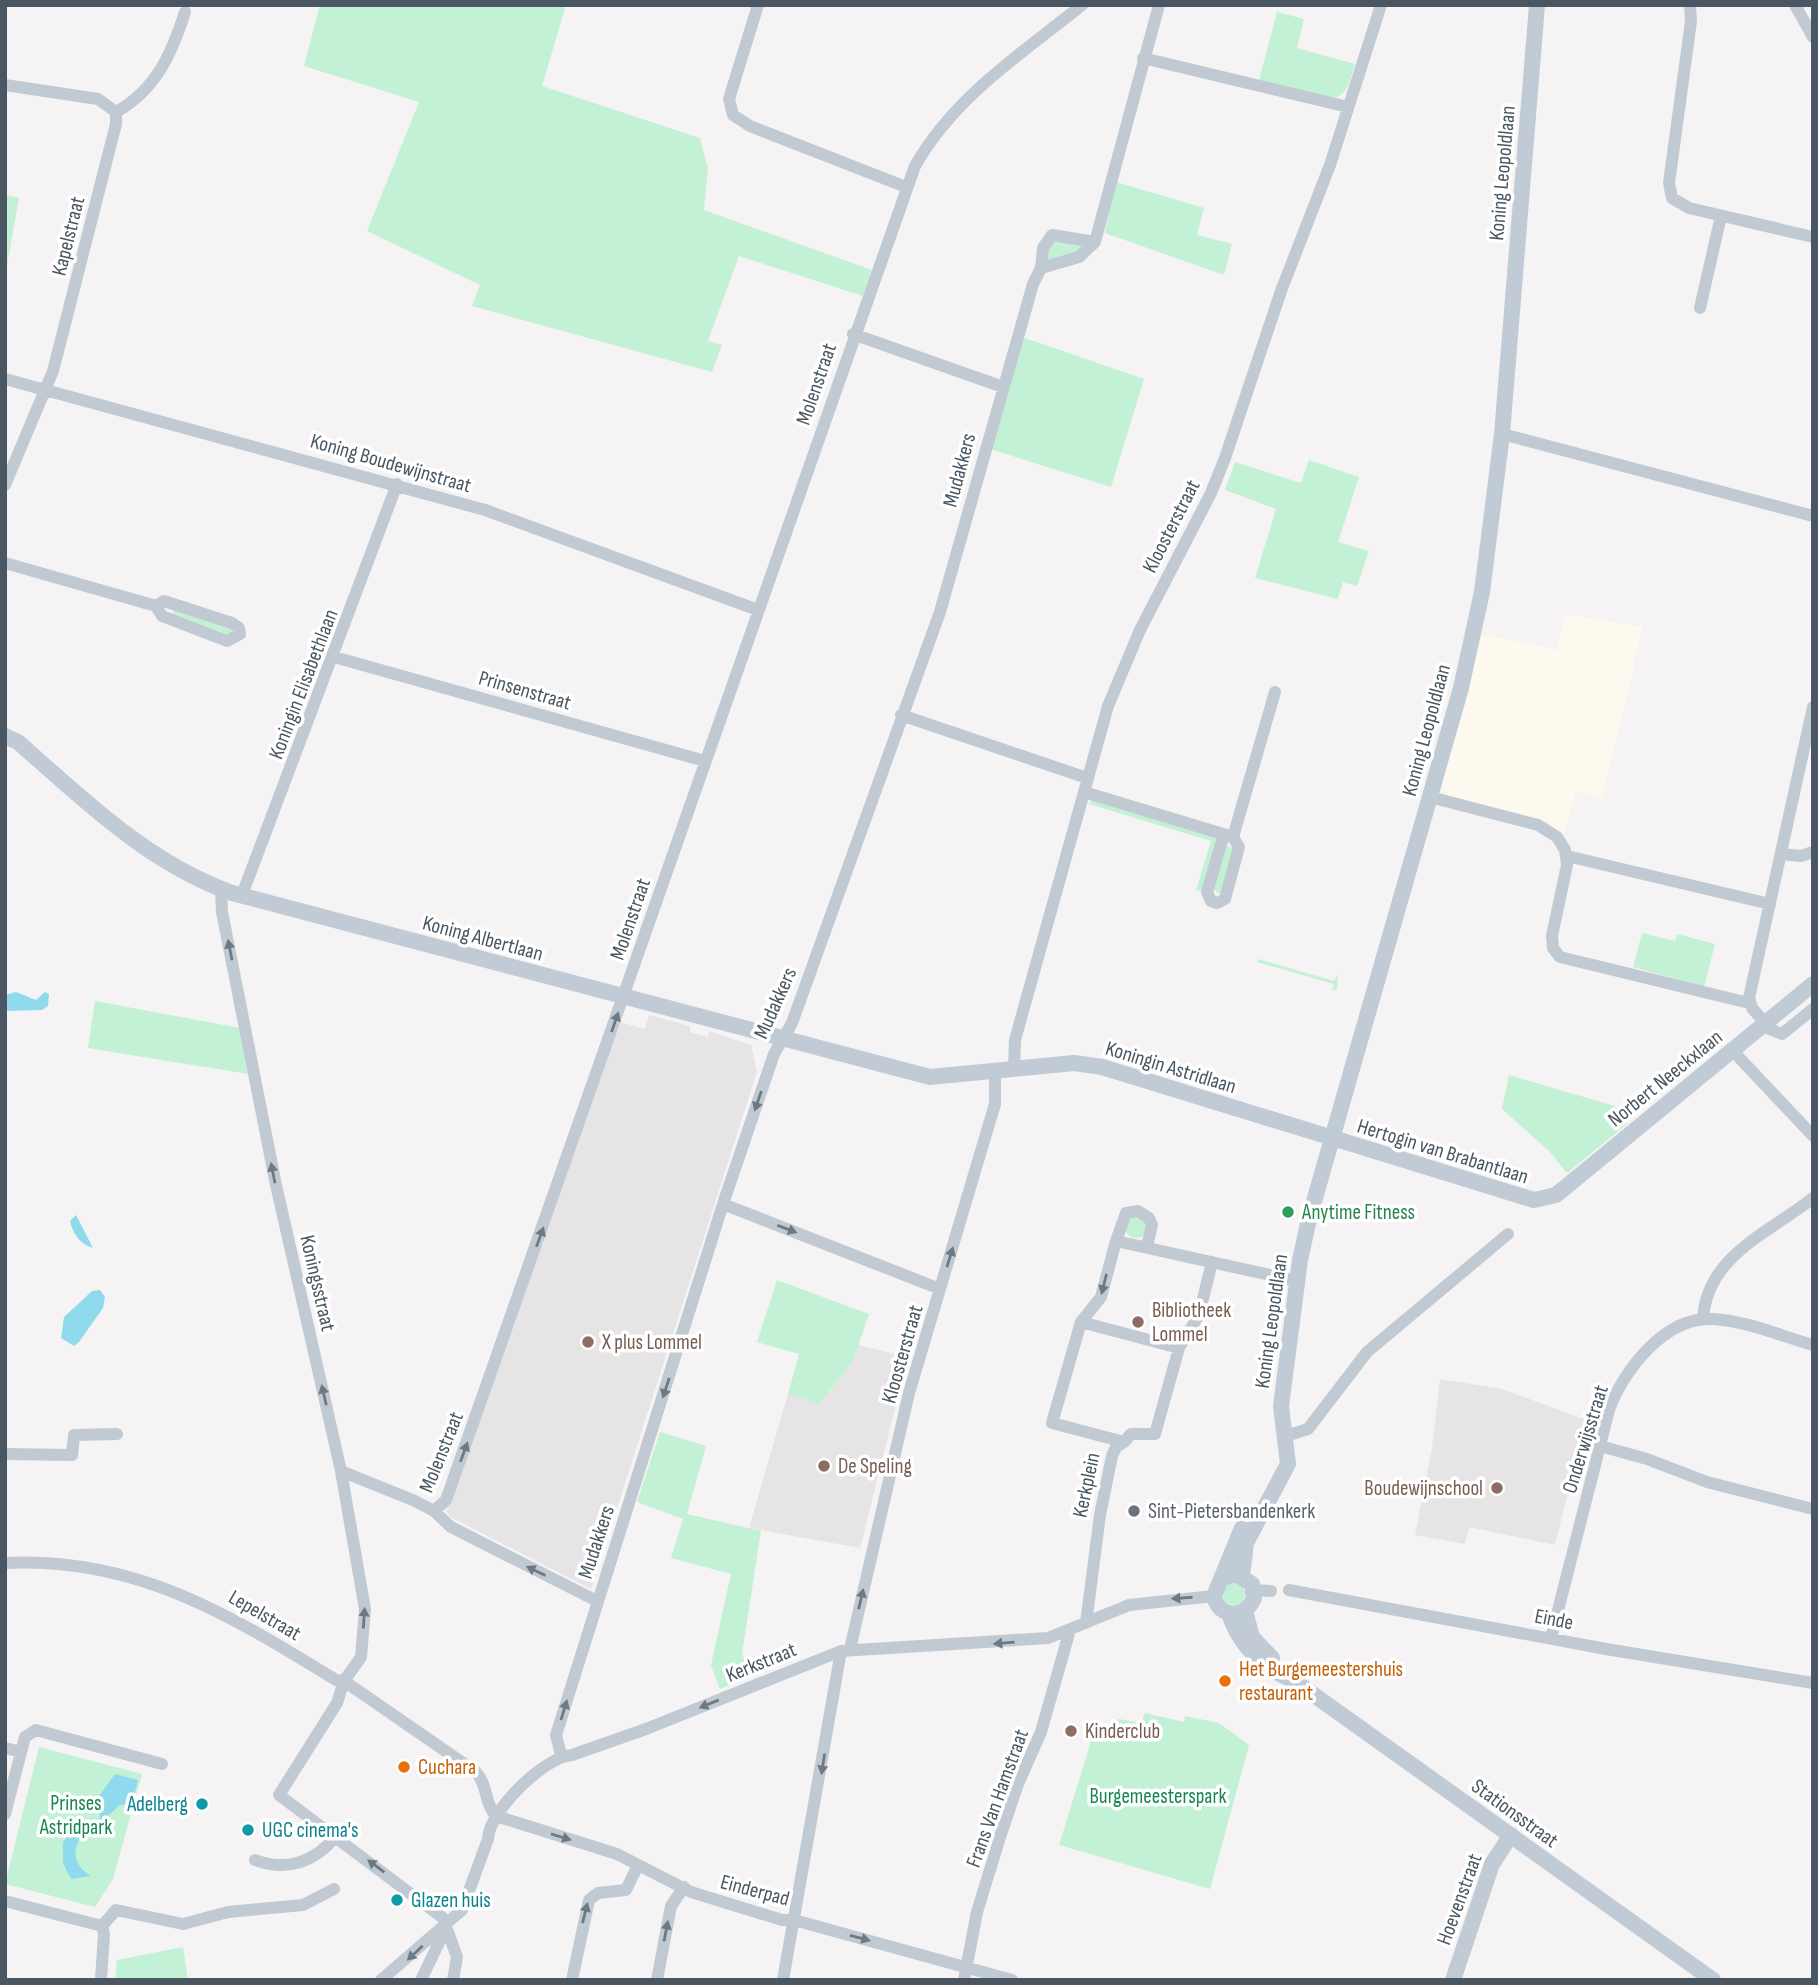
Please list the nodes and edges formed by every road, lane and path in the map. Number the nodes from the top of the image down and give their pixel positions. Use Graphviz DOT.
graph roads {
  1 [pos="758,5"];
  2 [pos="1082,5"];
  3 [pos="1159,5"];
  4 [pos="1381,5"];
  5 [pos="1537,5"];
  6 [pos="1689,5"];
  7 [pos="1795,5"];
  8 [pos="185,12"];
  9 [pos="1813,37"];
  10 [pos="1143,58"];
  11 [pos="5,85"];
  12 [pos="1349,107"];
  13 [pos="116,112"];
  14 [pos="906,187"];
  15 [pos="1721,216"];
  16 [pos="1813,237"];
  17 [pos="1095,242"];
  18 [pos="1041,268"];
  19 [pos="1700,308"];
  20 [pos="853,334"];
  21 [pos="5,379"];
  22 [pos="1003,387"];
  23 [pos="46,390"];
  24 [pos="1502,434"];
  25 [pos="397,484"];
  26 [pos="5,485"];
  27 [pos="1813,516"];
  28 [pos="5,563"];
  29 [pos="156,606"];
  30 [pos="758,610"];
  31 [pos="334,657"];
  32 [pos="1275,692"];
  33 [pos="1813,707"];
  34 [pos="901,715"];
  35 [pos="5,736"];
  36 [pos="705,761"];
  37 [pos="1086,785"];
  38 [pos="1430,797"];
  39 [pos="1813,852"];
  40 [pos="1782,854"];
  41 [pos="1567,856"];
  42 [pos="222,889"];
  43 [pos="242,895"];
  44 [pos="1770,904"];
  45 [pos="1813,985"];
  46 [pos="624,996"];
  47 [pos="1749,1003"];
  48 [pos="1813,1009"];
  49 [pos="1764,1024"];
  50 [pos="782,1038"];
  51 [pos="1732,1050"];
  52 [pos="1014,1069"];
  53 [pos="995,1071"];
  54 [pos="1813,1136"];
  55 [pos="1332,1139"];
  56 [pos="1813,1198"];
  57 [pos="1542,1201"];
  58 [pos="723,1204"];
  59 [pos="1508,1234"];
  60 [pos="1116,1241"];
  61 [pos="1147,1246"];
  62 [pos="1212,1262"];
  63 [pos="1297,1281"];
  64 [pos="940,1289"];
  65 [pos="1703,1320"];
  66 [pos="1081,1322"];
  67 [pos="1813,1345"];
  68 [pos="1179,1348"];
  69 [pos="117,1434"];
  70 [pos="1124,1442"];
  71 [pos="1287,1443"];
  72 [pos="1600,1447"];
  73 [pos="5,1454"];
  74 [pos="341,1471"];
  75 [pos="1813,1509"];
  76 [pos="434,1511"];
  77 [pos="1252,1520"];
  78 [pos="5,1563"];
  79 [pos="1242,1576"];
  80 [pos="1223,1578"];
  81 [pos="1254,1590"];
  82 [pos="1289,1590"];
  83 [pos="1271,1591"];
  84 [pos="1214,1596"];
  85 [pos="597,1601"];
  86 [pos="1237,1613"];
  87 [pos="1086,1623"];
  88 [pos="1070,1630"];
  89 [pos="1551,1638"];
  90 [pos="845,1650"];
  91 [pos="344,1681"];
  92 [pos="1813,1683"];
  93 [pos="5,1748"];
  94 [pos="21,1752"];
  95 [pos="561,1755"];
  96 [pos="162,1765"];
  97 [pos="5,1814"];
  98 [pos="496,1816"];
  99 [pos="336,1836"];
  100 [pos="1511,1836"];
  101 [pos="255,1860"];
  102 [pos="638,1866"];
  103 [pos="684,1887"];
  104 [pos="334,1889"];
  105 [pos="5,1900"];
  106 [pos="794,1920"];
  107 [pos="447,1925"];
  108 [pos="102,1926"];
  109 [pos="965,1973"];
  110 [pos="101,1980"];
  111 [pos="382,1980"];
  112 [pos="421,1980"];
  113 [pos="453,1980"];
  114 [pos="572,1980"];
  115 [pos="657,1980"];
  116 [pos="783,1980"];
  117 [pos="1012,1980"];
  118 [pos="1452,1980"];
  119 [pos="1713,1980"];
  1 -- 14 [label="street"];
  2 -- 14 [label="street, Molenstraat"];
  3 -- 10 [label="street"];
  4 -- 12 [label="street, Kloosterstraat"];
  5 -- 24 [label="main road, Koning Leopoldlaan"];
  6 -- 15 [label="street"];
  7 -- 9 [label="street"];
  8 -- 13 [label="street"];
  10 -- 12 [label="street"];
  10 -- 17 [label="street"];
  11 -- 13 [label="street"];
  12 -- 37 [label="street, Kloosterstraat"];
  13 -- 23 [label="street, Kapelstraat"];
  14 -- 20 [label="street, Molenstraat"];
  15 -- 16 [label="street"];
  15 -- 19 [label="street"];
  17 -- 18 [label="street"];
  17 -- 18 [label="street, Mudakkers"];
  18 -- 22 [label="street, Mudakkers"];
  20 -- 22 [label="street, Molenstraat"];
  20 -- 30 [label="street, Molenstraat"];
  21 -- 23 [label="street, Koning Boudewijnstraat"];
  22 -- 34 [label="street, Mudakkers"];
  23 -- 25 [label="street, Koning Boudewijnstraat"];
  23 -- 26 [label="street, Kapelstraat"];
  24 -- 27 [label="street"];
  24 -- 38 [label="main road, Koning Leopoldlaan"];
  25 -- 30 [label="street, Koning Boudewijnstraat"];
  25 -- 31 [label="street, Koningin Elisabethlaan"];
  28 -- 29 [label="street"];
  29 -- 29 [label="street"];
  30 -- 36 [label="street, Molenstraat"];
  31 -- 36 [label="street, Prinsenstraat"];
  31 -- 43 [label="street, Koningin Elisabethlaan"];
  32 -- 37 [label="street"];
  33 -- 40 [label="street"];
  34 -- 37 [label="street"];
  34 -- 50 [label="street, Mudakkers"];
  35 -- 42 [label="main road, Koning Albertlaan"];
  36 -- 46 [label="street, Molenstraat"];
  37 -- 52 [label="street, Kloosterstraat"];
  38 -- 41 [label="street"];
  38 -- 55 [label="main road, Koning Leopoldlaan"];
  39 -- 40 [label="street"];
  40 -- 44 [label="street"];
  41 -- 44 [label="street"];
  41 -- 47 [label="street"];
  42 -- 43 [label="main road, Koning Albertlaan"];
  74 -- 42 [label="street, Koningsstraat, one-way"];
  43 -- 46 [label="main road, Koning Albertlaan"];
  44 -- 47 [label="street"];
  45 -- 49 [label="main road, Norbert Neeckxlaan"];
  46 -- 50 [label="main road, Koning Albertlaan"];
  76 -- 46 [label="street, Molenstraat, one-way"];
  47 -- 49 [label="street"];
  48 -- 49 [label="street"];
  49 -- 51 [label="main road, Norbert Neeckxlaan"];
  50 -- 53 [label="main road, Koning Albertlaan"];
  50 -- 58 [label="street, Mudakkers, one-way"];
  51 -- 54 [label="street"];
  51 -- 57 [label="main road, Norbert Neeckxlaan"];
  52 -- 53 [label="main road, Koningin Astridlaan"];
  52 -- 55 [label="main road, Koningin Astridlaan"];
  64 -- 53 [label="street, Kloosterstraat, one-way"];
  55 -- 57 [label="main road, Hertogin van Brabantlaan"];
  55 -- 63 [label="main road, Koning Leopoldlaan"];
  56 -- 65 [label="street"];
  58 -- 64 [label="street, one-way"];
  58 -- 85 [label="street, Mudakkers, one-way"];
  59 -- 71 [label="street"];
  60 -- 61 [label="street"];
  60 -- 61 [label="street"];
  60 -- 66 [label="street, one-way"];
  61 -- 62 [label="street"];
  62 -- 63 [label="street"];
  62 -- 68 [label="street"];
  63 -- 71 [label="main road, Koning Leopoldlaan"];
  90 -- 64 [label="street, Kloosterstraat, one-way"];
  65 -- 67 [label="street, Onderwijsstraat"];
  65 -- 72 [label="street, Onderwijsstraat"];
  66 -- 68 [label="street"];
  66 -- 70 [label="street"];
  68 -- 70 [label="street"];
  69 -- 73 [label="street"];
  70 -- 87 [label="street, Kerkplein"];
  71 -- 77 [label="main road"];
  72 -- 75 [label="street"];
  72 -- 89 [label="street, Onderwijsstraat"];
  74 -- 76 [label="street"];
  91 -- 74 [label="street, Koningsstraat, one-way"];
  85 -- 76 [label="street, one-way"];
  77 -- 79 [label="main road"];
  77 -- 80 [label="main road"];
  78 -- 91 [label="street, Lepelstraat"];
  79 -- 80 [label="main road"];
  79 -- 81 [label="main road"];
  80 -- 84 [label="main road"];
  81 -- 83 [label="street"];
  81 -- 86 [label="main road"];
  82 -- 89 [label="street, Einde"];
  84 -- 86 [label="main road"];
  84 -- 87 [label="street, one-way"];
  95 -- 85 [label="street, Mudakkers, one-way"];
  86 -- 100 [label="main road, Stationsstraat"];
  87 -- 88 [label="street"];
  88 -- 90 [label="street, Kerkstraat, one-way"];
  88 -- 109 [label="street, Frans Van Hamstraat"];
  89 -- 92 [label="street, Einde"];
  90 -- 95 [label="street, Kerkstraat, one-way"];
  90 -- 106 [label="street, Kloosterstraat, one-way"];
  91 -- 98 [label="street, Lepelstraat"];
  91 -- 99 [label="street, Koningsstraat"];
  93 -- 94 [label="street"];
  94 -- 96 [label="street"];
  94 -- 97 [label="street"];
  95 -- 98 [label="street, Kerkstraat"];
  98 -- 102 [label="street, Einderpad, one-way"];
  98 -- 107 [label="street, Kerkstraat"];
  99 -- 101 [label="street"];
  107 -- 99 [label="street, one-way"];
  100 -- 118 [label="main road, Hoevenstraat"];
  100 -- 119 [label="main road, Stationsstraat"];
  102 -- 103 [label="street, Einderpad"];
  114 -- 102 [label="street, one-way"];
  103 -- 106 [label="street, Einderpad"];
  115 -- 103 [label="street, one-way"];
  104 -- 108 [label="street"];
  105 -- 108 [label="street"];
  106 -- 109 [label="street, Einderpad, one-way"];
  106 -- 116 [label="street, Kloosterstraat"];
  107 -- 111 [label="street, one-way"];
  107 -- 112 [label="street"];
  107 -- 113 [label="street"];
  108 -- 110 [label="street"];
  109 -- 117 [label="street, Einderpad"];
}
